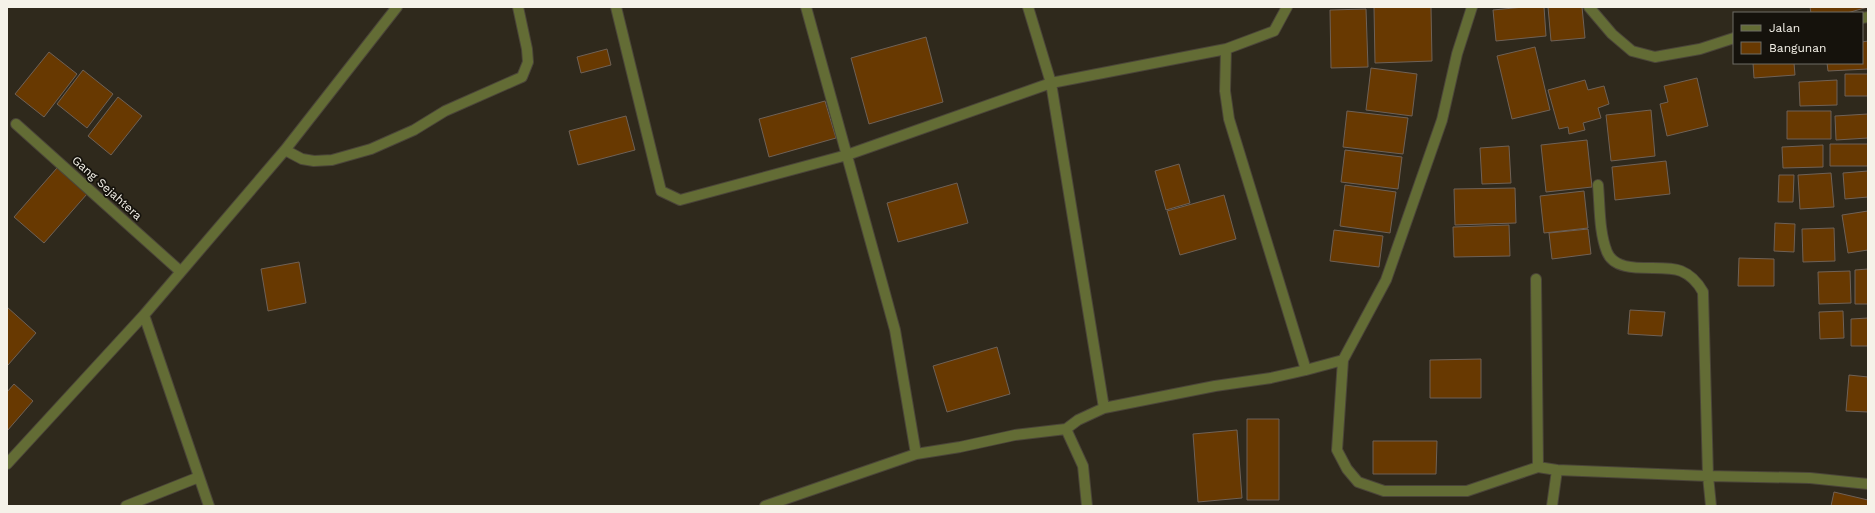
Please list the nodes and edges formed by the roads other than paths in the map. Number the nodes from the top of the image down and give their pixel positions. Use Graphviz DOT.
graph roads {
  1 [pos="397,7"];
  2 [pos="518,7"];
  3 [pos="616,7"];
  4 [pos="806,7"];
  5 [pos="1028,7"];
  6 [pos="1287,7"];
  7 [pos="1472,7"];
  8 [pos="1588,7"];
  9 [pos="1733,38"];
  10 [pos="1226,49"];
  11 [pos="1051,83"];
  12 [pos="16,124"];
  13 [pos="285,150"];
  14 [pos="847,155"];
  15 [pos="1598,185"];
  16 [pos="180,271"];
  17 [pos="1536,279"];
  18 [pos="144,315"];
  19 [pos="1343,360"];
  20 [pos="1306,370"];
  21 [pos="1104,408"];
  22 [pos="1066,429"];
  23 [pos="916,454"];
  24 [pos="7,464"];
  25 [pos="1538,467"];
  26 [pos="1557,470"];
  27 [pos="1708,476"];
  28 [pos="199,477"];
  29 [pos="1868,484"];
  30 [pos="126,506"];
  31 [pos="209,506"];
  32 [pos="765,506"];
  33 [pos="1087,506"];
  34 [pos="1552,506"];
  35 [pos="1711,506"];
  1 -- 13 [label="street"];
  2 -- 13 [label="street"];
  3 -- 14 [label="street"];
  4 -- 14 [label="street"];
  5 -- 11 [label="street"];
  6 -- 10 [label="street"];
  7 -- 19 [label="street"];
  8 -- 9 [label="street"];
  10 -- 11 [label="street"];
  10 -- 20 [label="street"];
  11 -- 14 [label="street"];
  11 -- 21 [label="street"];
  12 -- 16 [label="street, Gang Sejahtera"];
  13 -- 16 [label="street"];
  14 -- 23 [label="street"];
  15 -- 27 [label="street"];
  16 -- 18 [label="street"];
  17 -- 25 [label="street"];
  18 -- 24 [label="street"];
  18 -- 28 [label="street"];
  19 -- 20 [label="street"];
  19 -- 25 [label="street"];
  20 -- 21 [label="street"];
  21 -- 22 [label="street"];
  22 -- 23 [label="street"];
  22 -- 33 [label="street"];
  23 -- 32 [label="street"];
  25 -- 26 [label="street"];
  26 -- 27 [label="street"];
  26 -- 34 [label="street"];
  27 -- 29 [label="street"];
  27 -- 35 [label="street"];
  28 -- 30 [label="street"];
  28 -- 31 [label="street"];
}
